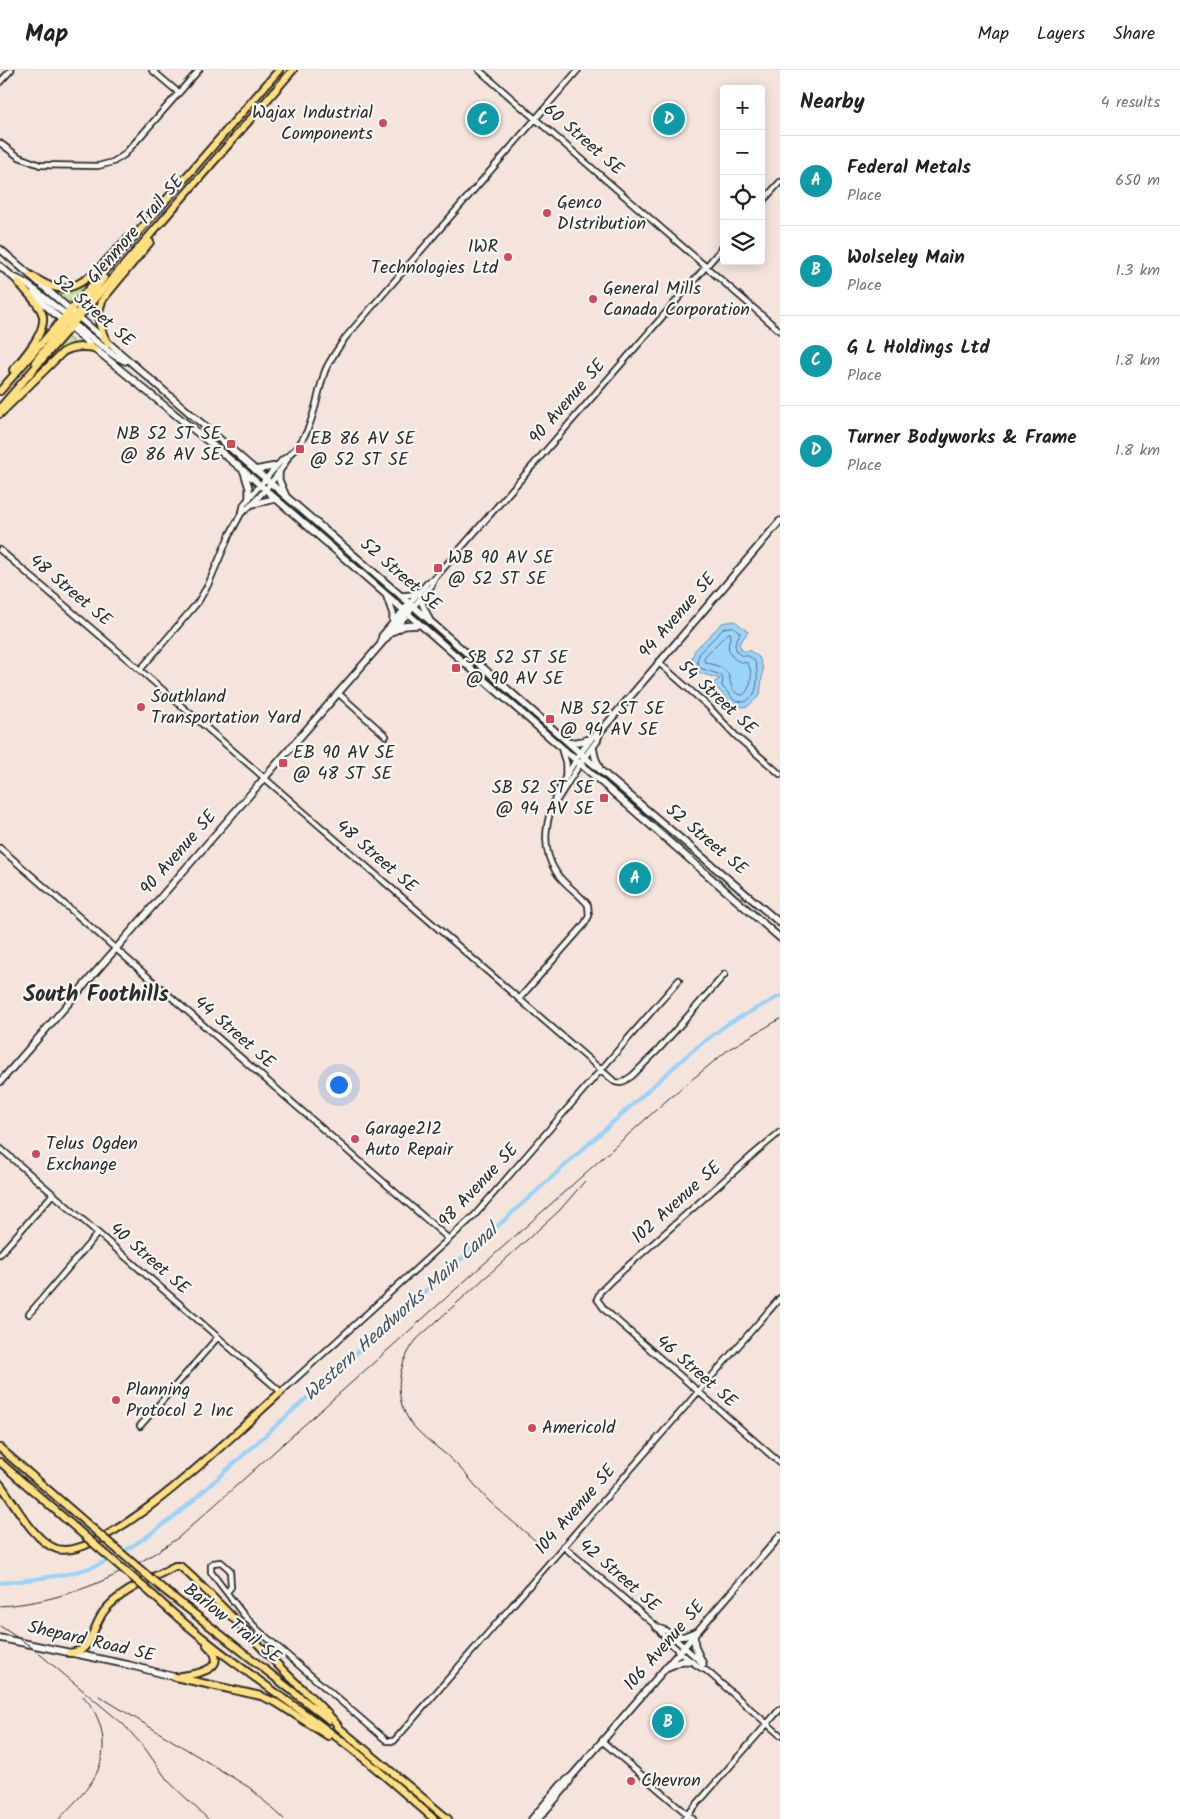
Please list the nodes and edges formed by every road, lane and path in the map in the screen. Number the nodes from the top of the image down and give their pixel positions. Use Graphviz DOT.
graph roads {
  1 [pos="11,70"];
  2 [pos="152,70"];
  3 [pos="199,70"];
  4 [pos="279,70"];
  5 [pos="294,70"];
  6 [pos="479,70"];
  7 [pos="578,70"];
  8 [pos="0,82"];
  9 [pos="179,93"];
  10 [pos="536,118"];
  11 [pos="0,142"];
  12 [pos="780,182"];
  13 [pos="765,199"];
  14 [pos="172,210"];
  15 [pos="146,223"];
  16 [pos="0,249"];
  17 [pos="720,250"];
  18 [pos="0,266"];
  19 [pos="706,266"];
  20 [pos="10,274"];
  21 [pos="30,275"];
  22 [pos="18,282"];
  23 [pos="70,319"];
  24 [pos="780,331"];
  25 [pos="108,344"];
  26 [pos="94,348"];
  27 [pos="131,364"];
  28 [pos="0,386"];
  29 [pos="0,391"];
  30 [pos="0,407"];
  31 [pos="0,414"];
  32 [pos="289,455"];
  33 [pos="276,466"];
  34 [pos="243,470"];
  35 [pos="255,470"];
  36 [pos="279,472"];
  37 [pos="267,481"];
  38 [pos="262,487"];
  39 [pos="286,498"];
  40 [pos="275,499"];
  41 [pos="251,501"];
  42 [pos="780,521"];
  43 [pos="0,550"];
  44 [pos="385,593"];
  45 [pos="421,594"];
  46 [pos="401,596"];
  47 [pos="412,605"];
  48 [pos="405,612"];
  49 [pos="430,621"];
  50 [pos="393,622"];
  51 [pos="420,625"];
  52 [pos="392,632"];
  53 [pos="381,643"];
  54 [pos="658,662"];
  55 [pos="140,670"];
  56 [pos="338,693"];
  57 [pos="600,732"];
  58 [pos="386,736"];
  59 [pos="592,737"];
  60 [pos="569,743"];
  61 [pos="593,747"];
  62 [pos="562,748"];
  63 [pos="583,755"];
  64 [pos="578,762"];
  65 [pos="601,771"];
  66 [pos="780,774"];
  67 [pos="566,776"];
  68 [pos="264,778"];
  69 [pos="553,805"];
  70 [pos="0,848"];
  71 [pos="780,923"];
  72 [pos="780,938"];
  73 [pos="116,948"];
  74 [pos="725,974"];
  75 [pos="679,980"];
  76 [pos="519,999"];
  77 [pos="601,1070"];
  78 [pos="0,1082"];
  79 [pos="780,1132"];
  80 [pos="0,1148"];
  81 [pos="53,1194"];
  82 [pos="98,1234"];
  83 [pos="449,1240"];
  84 [pos="0,1254"];
  85 [pos="780,1298"];
  86 [pos="597,1299"];
  87 [pos="29,1314"];
  88 [pos="218,1337"];
  89 [pos="698,1391"];
  90 [pos="281,1392"];
  91 [pos="140,1426"];
  92 [pos="0,1448"];
  93 [pos="0,1462"];
  94 [pos="780,1463"];
  95 [pos="0,1484"];
  96 [pos="780,1536"];
  97 [pos="563,1546"];
  98 [pos="227,1592"];
  99 [pos="183,1622"];
  100 [pos="656,1626"];
  101 [pos="696,1633"];
  102 [pos="672,1637"];
  103 [pos="0,1638"];
  104 [pos="682,1649"];
  105 [pos="69,1653"];
  106 [pos="691,1661"];
  107 [pos="703,1664"];
  108 [pos="666,1668"];
  109 [pos="707,1671"];
  110 [pos="175,1677"];
  111 [pos="780,1709"];
  112 [pos="767,1724"];
  113 [pos="339,1727"];
  114 [pos="780,1735"];
  115 [pos="602,1741"];
  116 [pos="384,1776"];
  117 [pos="572,1776"];
  118 [pos="432,1805"];
  119 [pos="686,1817"];
  120 [pos="434,1819"];
  121 [pos="448,1819"];
  122 [pos="452,1819"];
  123 [pos="532,1819"];
  124 [pos="538,1819"];
  125 [pos="693,1819"];
  1 -- 8 [label="street"];
  2 -- 9 [label="street"];
  3 -- 9 [label="street"];
  4 -- 15 [label="main road, Glenmore Trail SE"];
  5 -- 14 [label="main road, Glenmore Trail SE"];
  6 -- 10 [label="street, 60 Street SE"];
  7 -- 10 [label="street"];
  9 -- 11 [label="street"];
  10 -- 19 [label="street, 60 Street SE"];
  10 -- 32 [label="street"];
  12 -- 13 [label="street"];
  14 -- 23 [label="main road, Glenmore Trail SE"];
  14 -- 25 [label="main road"];
  15 -- 21 [label="main road"];
  15 -- 23 [label="main road, Glenmore Trail SE"];
  16 -- 21 [label="main road, 52 Street SE"];
  17 -- 19 [label="street, 90 Avenue SE"];
  18 -- 20 [label="main road, 52 Street SE"];
  19 -- 24 [label="street, 60 Street SE"];
  19 -- 45 [label="street, 90 Avenue SE"];
  20 -- 22 [label="main road, 52 Street SE"];
  20 -- 23 [label="main road"];
  21 -- 23 [label="main road, 52 Street SE"];
  22 -- 23 [label="main road, 52 Street SE"];
  22 -- 28 [label="main road"];
  23 -- 25 [label="main road, 52 Street SE"];
  23 -- 26 [label="main road, 52 Street SE"];
  23 -- 27 [label="main road"];
  23 -- 29 [label="main road, Glenmore Trail SE"];
  23 -- 30 [label="main road, Glenmore Trail SE"];
  25 -- 27 [label="main road, 52 Street SE"];
  26 -- 31 [label="main road"];
  26 -- 34 [label="main road, 52 Street SE"];
  27 -- 35 [label="main road, 52 Street SE"];
  32 -- 33 [label="street"];
  32 -- 36 [label="street"];
  33 -- 35 [label="main road"];
  33 -- 37 [label="street"];
  34 -- 38 [label="main road, 52 Street SE"];
  34 -- 41 [label="main road"];
  35 -- 37 [label="main road, 52 Street SE"];
  36 -- 37 [label="street"];
  36 -- 39 [label="main road"];
  37 -- 38 [label="street"];
  37 -- 39 [label="main road, 52 Street SE"];
  38 -- 40 [label="main road, 52 Street SE"];
  38 -- 41 [label="street"];
  39 -- 46 [label="main road, 52 Street SE"];
  40 -- 41 [label="main road"];
  40 -- 44 [label="main road, 52 Street SE"];
  41 -- 55 [label="street"];
  42 -- 54 [label="main road, 94 Avenue SE"];
  43 -- 55 [label="street, 48 Street SE"];
  44 -- 48 [label="main road, 52 Street SE"];
  44 -- 50 [label="main road"];
  45 -- 46 [label="main road"];
  45 -- 47 [label="street, 90 Avenue SE"];
  45 -- 49 [label="main road"];
  46 -- 47 [label="main road, 52 Street SE"];
  47 -- 48 [label="main road, 90 Avenue SE"];
  47 -- 49 [label="main road, 52 Street SE"];
  48 -- 50 [label="main road, 90 Avenue SE"];
  48 -- 51 [label="main road, 52 Street SE"];
  48 -- 52 [label="main road, 90 Avenue SE"];
  49 -- 60 [label="main road, 52 Street SE"];
  50 -- 53 [label="main road, 90 Avenue SE"];
  51 -- 52 [label="main road"];
  51 -- 62 [label="main road, 52 Street SE"];
  52 -- 53 [label="main road, 90 Avenue SE"];
  53 -- 56 [label="main road, 90 Avenue SE"];
  54 -- 57 [label="main road, 94 Avenue SE"];
  54 -- 66 [label="street, 54 Street SE"];
  55 -- 68 [label="street, 48 Street SE"];
  56 -- 58 [label="street"];
  56 -- 68 [label="main road, 90 Avenue SE"];
  57 -- 59 [label="main road, 94 Avenue SE"];
  57 -- 61 [label="main road, 94 Avenue SE"];
  59 -- 60 [label="main road"];
  59 -- 63 [label="main road, 94 Avenue SE"];
  60 -- 63 [label="main road, 52 Street SE"];
  61 -- 63 [label="main road, 94 Avenue SE"];
  61 -- 65 [label="main road"];
  62 -- 64 [label="main road, 52 Street SE"];
  62 -- 67 [label="main road"];
  63 -- 64 [label="main road, 94 Avenue SE"];
  63 -- 65 [label="main road, 52 Street SE"];
  64 -- 67 [label="street, 94 Avenue SE"];
  64 -- 69 [label="street, 94 Avenue SE"];
  64 -- 72 [label="main road, 52 Street SE"];
  65 -- 71 [label="main road, 52 Street SE"];
  67 -- 69 [label="street, 94 Avenue SE"];
  68 -- 73 [label="main road, 90 Avenue SE"];
  68 -- 76 [label="street, 48 Street SE"];
  69 -- 76 [label="street, 94 Avenue SE"];
  70 -- 73 [label="street, 44 Street SE"];
  73 -- 78 [label="main road, 90 Avenue SE"];
  73 -- 83 [label="street, 44 Street SE"];
  74 -- 77 [label="street, 48 Street SE"];
  75 -- 77 [label="street, 98 Avenue SE"];
  76 -- 77 [label="street, 48 Street SE"];
  77 -- 83 [label="street, 98 Avenue SE"];
  79 -- 86 [label="street, 102 Avenue SE"];
  80 -- 81 [label="street, 40 Street SE"];
  81 -- 82 [label="street, 40 Street SE"];
  81 -- 84 [label="street"];
  82 -- 87 [label="street"];
  82 -- 88 [label="street, 40 Street SE"];
  83 -- 90 [label="street, 98 Avenue SE"];
  85 -- 89 [label="street, 104 Avenue SE"];
  86 -- 89 [label="street, 46 Street SE"];
  88 -- 90 [label="street, 40 Street SE"];
  88 -- 91 [label="street"];
  89 -- 94 [label="street, 46 Street SE"];
  89 -- 97 [label="street, 104 Avenue SE"];
  90 -- 95 [label="main road"];
  92 -- 113 [label="main road, Barlow Trail SE, bridge"];
  93 -- 99 [label="main road, Barlow Trail SE, bridge"];
  96 -- 101 [label="main road, 106 Avenue SE"];
  97 -- 98 [label="street, 104 Avenue SE"];
  97 -- 100 [label="street, 42 Street SE"];
  98 -- 98 [label="street"];
  99 -- 110 [label="main road"];
  99 -- 116 [label="main road, Barlow Trail SE"];
  100 -- 102 [label="street, 42 Street SE"];
  100 -- 104 [label="street, 42 Street SE"];
  101 -- 102 [label="main road"];
  101 -- 104 [label="main road, 106 Avenue SE"];
  101 -- 107 [label="main road"];
  102 -- 104 [label="street, 42 Street SE"];
  103 -- 105 [label="main road, Shepard Road SE"];
  104 -- 106 [label="street, 42 Street SE"];
  104 -- 107 [label="street, 42 Street SE"];
  104 -- 108 [label="main road, 106 Avenue SE"];
  105 -- 110 [label="main road, Shepard Road SE"];
  105 -- 113 [label="main road"];
  106 -- 108 [label="main road"];
  106 -- 109 [label="street, 42 Street SE"];
  107 -- 109 [label="street, 42 Street SE"];
  108 -- 115 [label="main road, 106 Avenue SE"];
  109 -- 112 [label="street, 42 Street SE"];
  110 -- 116 [label="main road"];
  111 -- 112 [label="street"];
  112 -- 114 [label="street, 42 Street SE"];
  112 -- 119 [label="street"];
  113 -- 118 [label="main road, Barlow Trail SE"];
  115 -- 117 [label="main road, 106 Avenue SE"];
  115 -- 119 [label="street"];
  116 -- 120 [label="main road, Barlow Trail SE"];
  117 -- 123 [label="main road, 106 Avenue SE"];
  117 -- 124 [label="main road, 106 Avenue SE"];
  118 -- 121 [label="main road, Barlow Trail SE"];
  118 -- 122 [label="main road"];
  119 -- 125 [label="street"];
}
